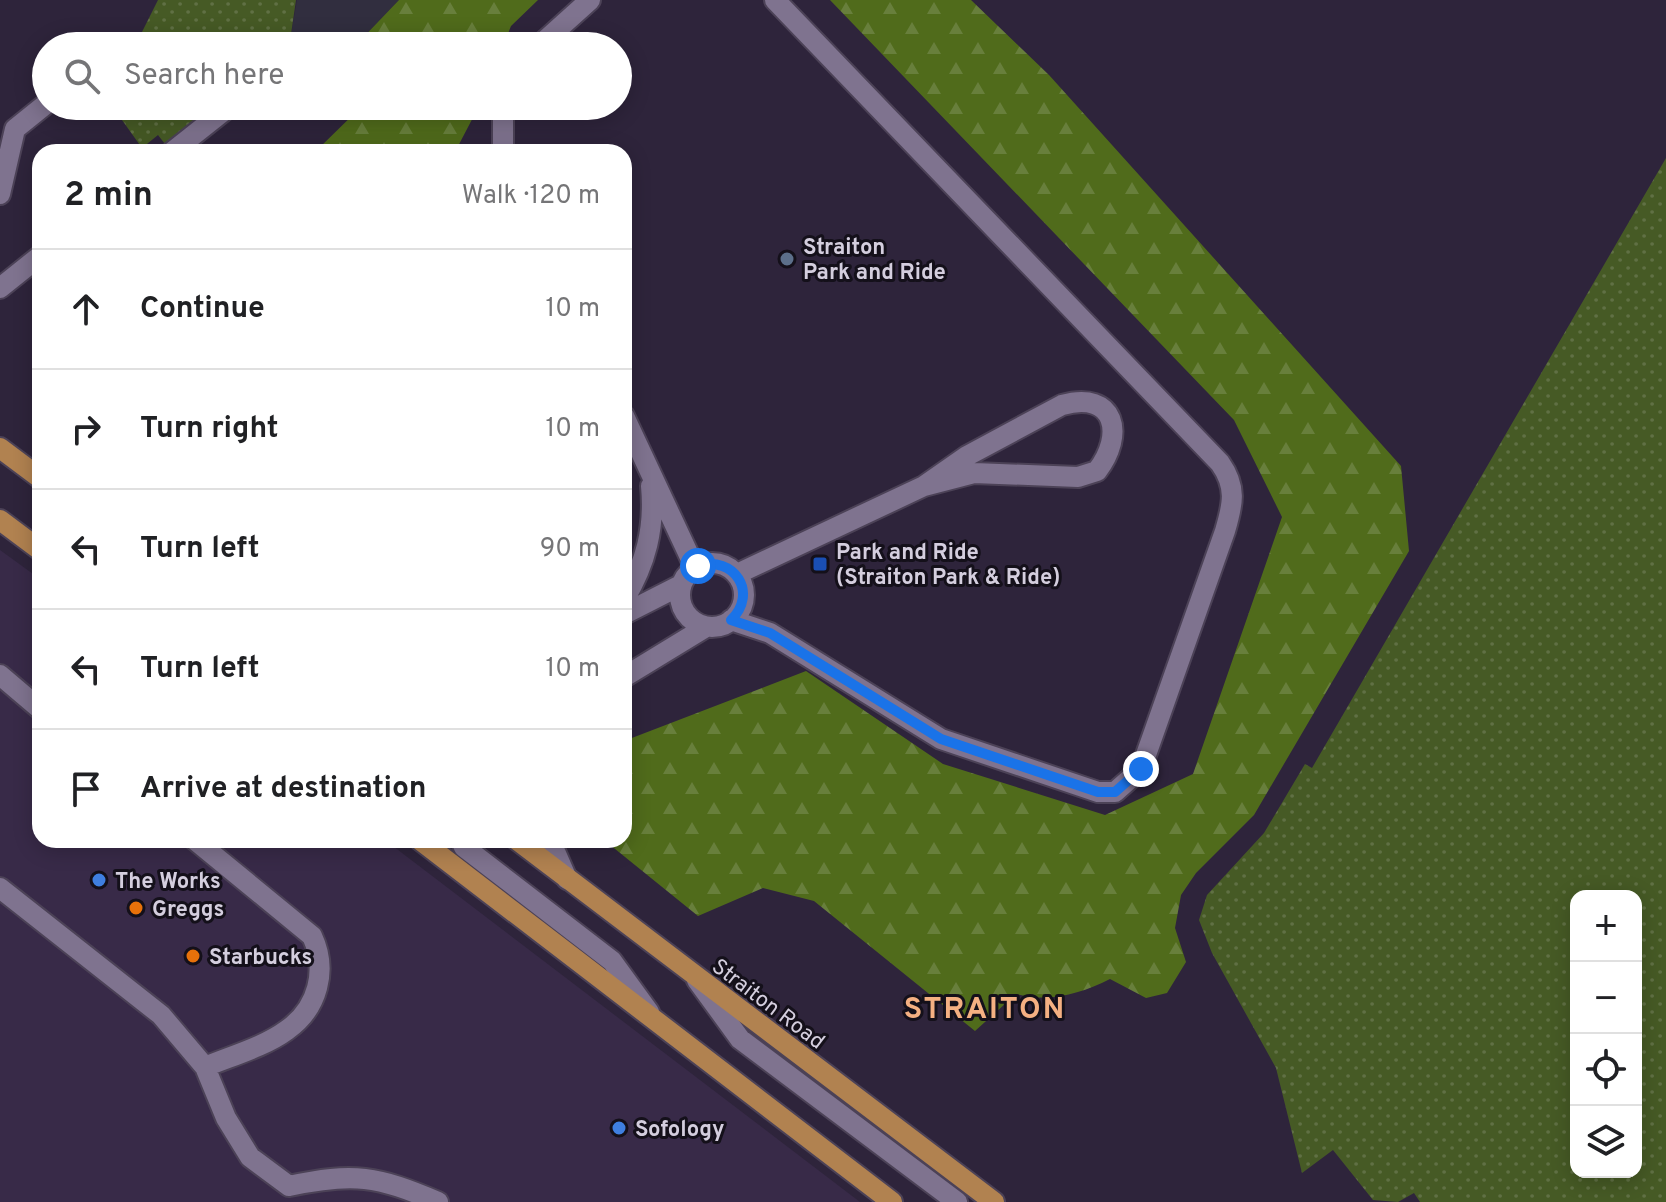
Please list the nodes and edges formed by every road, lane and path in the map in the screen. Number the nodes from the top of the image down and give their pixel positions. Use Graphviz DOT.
graph roads {
  1 [pos="590,0"];
  2 [pos="775,0"];
  3 [pos="555,32"];
  4 [pos="32,110"];
  5 [pos="212,120"];
  6 [pos="503,120"];
  7 [pos="7,122"];
  8 [pos="182,144"];
  9 [pos="503,144"];
  10 [pos="0,194"];
  11 [pos="32,262"];
  12 [pos="0,288"];
  13 [pos="632,433"];
  14 [pos="0,448"];
  15 [pos="32,472"];
  16 [pos="650,472"];
  17 [pos="924,486"];
  18 [pos="0,520"];
  19 [pos="32,544"];
  20 [pos="695,568"];
  21 [pos="737,574"];
  22 [pos="632,585"];
  23 [pos="681,585"];
  24 [pos="632,610"];
  25 [pos="731,620"];
  26 [pos="706,627"];
  27 [pos="632,672"];
  28 [pos="0,675"];
  29 [pos="32,702"];
  30 [pos="205,848"];
  31 [pos="430,848"];
  32 [pos="468,848"];
  33 [pos="527,848"];
  34 [pos="553,848"];
  35 [pos="567,879"];
  36 [pos="0,888"];
  37 [pos="695,977"];
  38 [pos="659,1025"];
  39 [pos="205,1067"];
  40 [pos="287,1194"];
  41 [pos="890,1201"];
  42 [pos="438,1202"];
  43 [pos="957,1202"];
  44 [pos="994,1202"];
  1 -- 3 [label="street"];
  2 -- 25 [label="street"];
  4 -- 7 [label="street"];
  5 -- 8 [label="street"];
  6 -- 9 [label="street"];
  7 -- 10 [label="street"];
  11 -- 12 [label="street"];
  13 -- 16 [label="street"];
  14 -- 15 [label="main road"];
  16 -- 20 [label="street"];
  16 -- 22 [label="street"];
  17 -- 17 [label="street"];
  17 -- 21 [label="street"];
  18 -- 19 [label="main road"];
  20 -- 21 [label="street"];
  20 -- 23 [label="street"];
  21 -- 25 [label="street"];
  23 -- 24 [label="street"];
  23 -- 26 [label="street"];
  25 -- 26 [label="street"];
  26 -- 27 [label="street"];
  28 -- 29 [label="street"];
  30 -- 39 [label="street"];
  31 -- 38 [label="main road"];
  32 -- 38 [label="street"];
  33 -- 35 [label="main road, Straiton Road"];
  34 -- 35 [label="street"];
  35 -- 37 [label="main road, Straiton Road"];
  36 -- 39 [label="street"];
  37 -- 43 [label="street"];
  37 -- 44 [label="main road, Straiton Road"];
  38 -- 41 [label="main road"];
  39 -- 40 [label="street"];
  40 -- 42 [label="street"];
}
